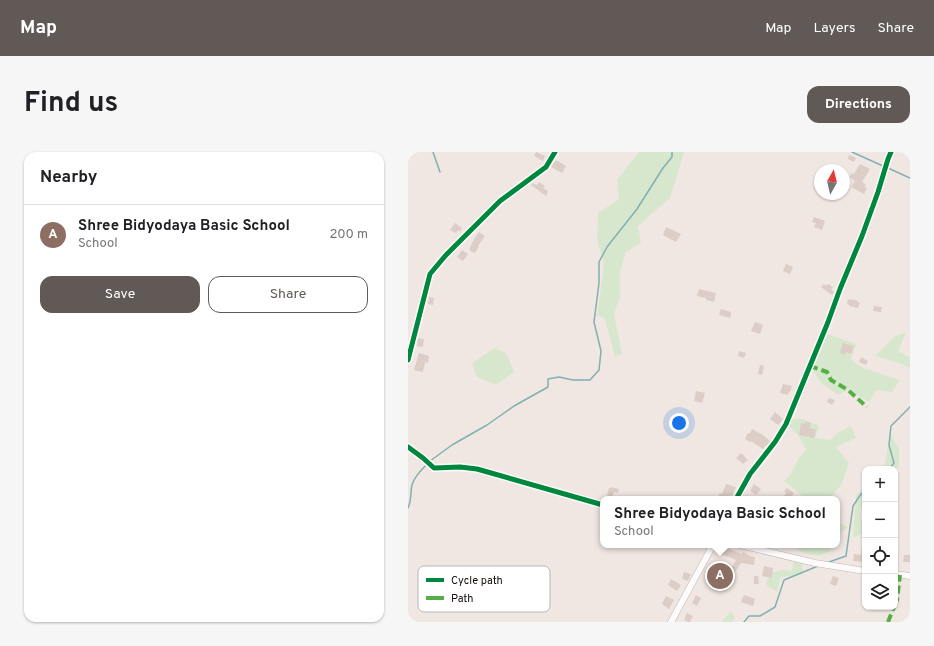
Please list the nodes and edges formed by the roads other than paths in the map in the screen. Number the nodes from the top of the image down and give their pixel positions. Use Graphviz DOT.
graph roads {
  1 [pos="555,152"];
  2 [pos="890,152"];
  3 [pos="408,360"];
  4 [pos="408,447"];
  5 [pos="738,496"];
  6 [pos="600,504"];
  7 [pos="711,548"];
  8 [pos="752,548"];
  9 [pos="862,571"];
  10 [pos="898,574"];
  11 [pos="910,576"];
  12 [pos="671,622"];
  1 -- 3 [label="street"];
  2 -- 5 [label="street"];
  4 -- 6 [label="street"];
  7 -- 12 [label="street"];
  8 -- 9 [label="street"];
  10 -- 11 [label="street"];
}
